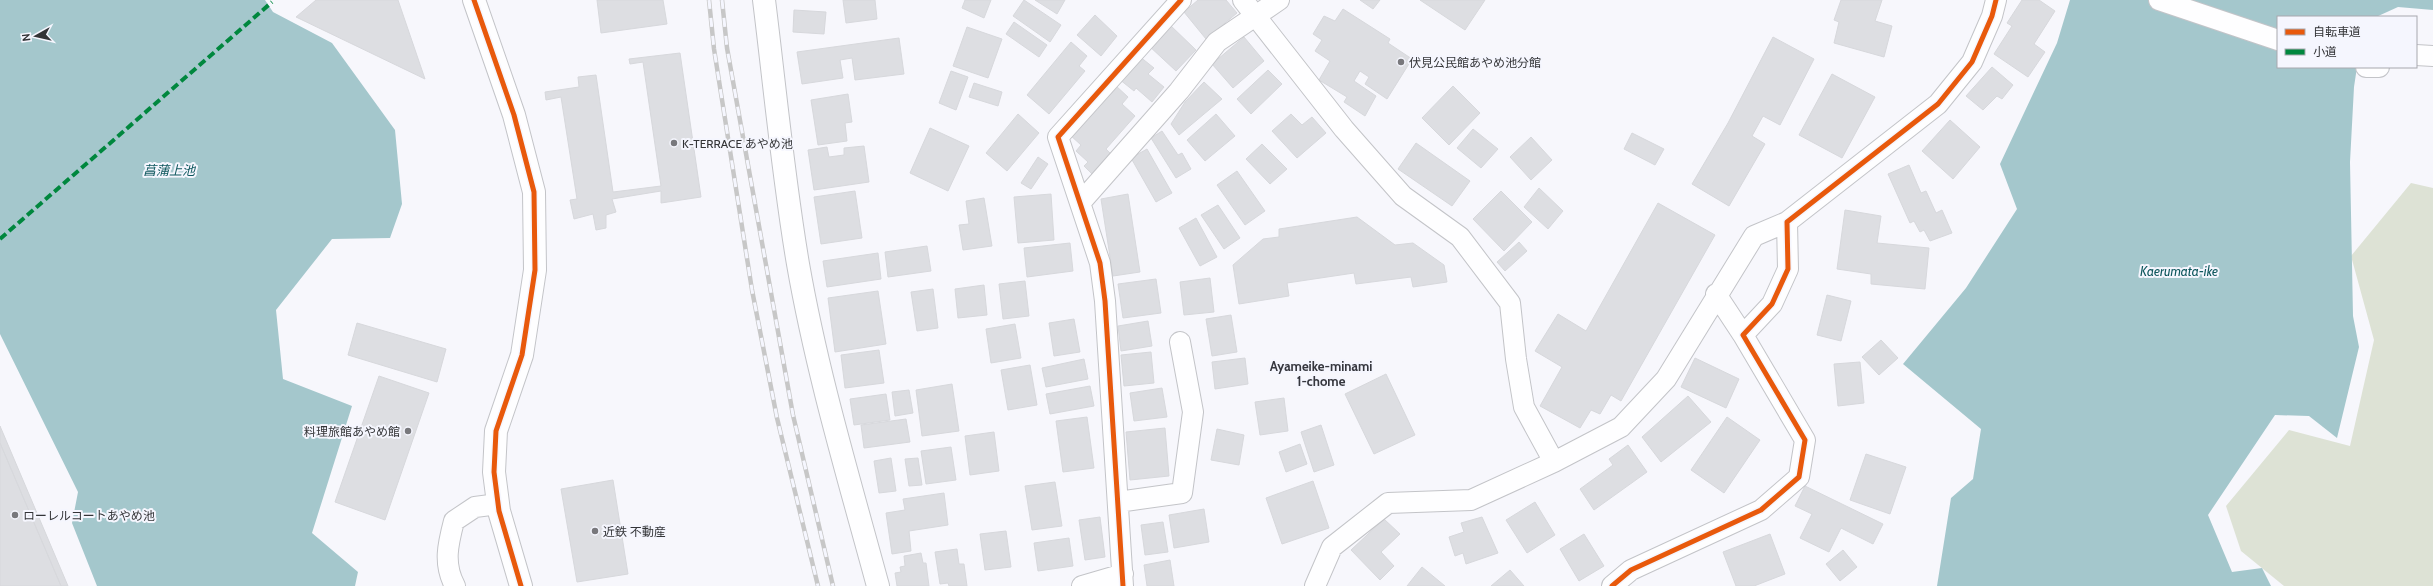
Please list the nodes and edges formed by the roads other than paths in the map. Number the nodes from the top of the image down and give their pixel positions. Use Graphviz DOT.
graph roads {
  1 [pos="474,0"];
  2 [pos="764,0"];
  3 [pos="1181,0"];
  4 [pos="1243,0"];
  5 [pos="1279,0"];
  6 [pos="1996,0"];
  7 [pos="2159,0"];
  8 [pos="1256,15"];
  9 [pos="2277,40"];
  10 [pos="2417,55"];
  11 [pos="2433,56"];
  12 [pos="1081,202"];
  13 [pos="1787,222"];
  14 [pos="1716,294"];
  15 [pos="1743,336"];
  16 [pos="1180,342"];
  17 [pos="1554,462"];
  18 [pos="1118,502"];
  19 [pos="498,504"];
  20 [pos="1123,580"];
  21 [pos="455,586"];
  22 [pos="521,586"];
  23 [pos="878,586"];
  24 [pos="1082,586"];
  25 [pos="1315,586"];
  26 [pos="1612,586"];
  1 -- 19 [label="street"];
  2 -- 23 [label="street"];
  3 -- 12 [label="street"];
  4 -- 8 [label="street"];
  5 -- 8 [label="street"];
  6 -- 13 [label="street"];
  7 -- 9 [label="street"];
  8 -- 12 [label="street"];
  8 -- 17 [label="street"];
  10 -- 11 [label="street"];
  12 -- 18 [label="street"];
  13 -- 14 [label="street"];
  13 -- 15 [label="street"];
  14 -- 15 [label="street"];
  14 -- 17 [label="street"];
  15 -- 26 [label="street"];
  16 -- 18 [label="street"];
  17 -- 25 [label="street"];
  18 -- 20 [label="street"];
  19 -- 21 [label="street"];
  19 -- 22 [label="street"];
  20 -- 24 [label="street"];
}
